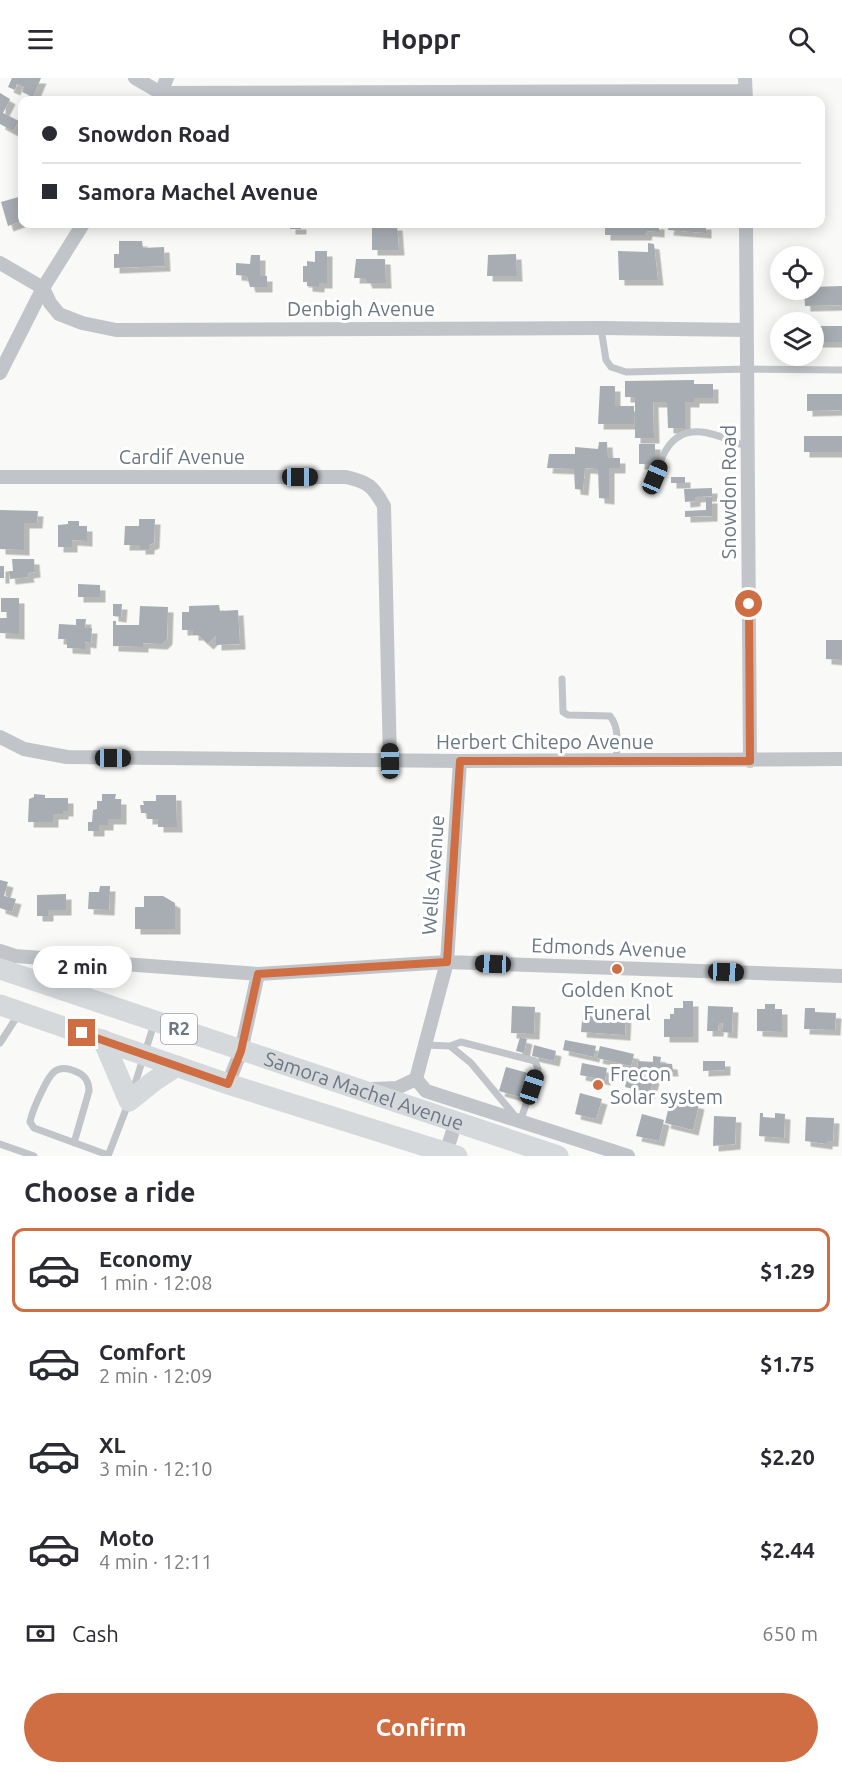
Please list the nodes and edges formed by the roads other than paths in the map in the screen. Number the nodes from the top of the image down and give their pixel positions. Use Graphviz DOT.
graph roads {
  1 [pos="135,78"];
  2 [pos="166,78"];
  3 [pos="745,90"];
  4 [pos="158,96"];
  5 [pos="159,96"];
  6 [pos="243,96"];
  7 [pos="80,228"];
  8 [pos="746,228"];
  9 [pos="0,263"];
  10 [pos="44,288"];
  11 [pos="602,328"];
  12 [pos="747,330"];
  13 [pos="748,369"];
  14 [pos="842,370"];
  15 [pos="0,373"];
  16 [pos="748,447"];
  17 [pos="0,477"];
  18 [pos="655,477"];
  19 [pos="562,679"];
  20 [pos="0,736"];
  21 [pos="842,759"];
  22 [pos="390,761"];
  23 [pos="460,761"];
  24 [pos="616,761"];
  25 [pos="750,761"];
  26 [pos="0,951"];
  27 [pos="447,962"];
  28 [pos="0,969"];
  29 [pos="258,974"];
  30 [pos="842,976"];
  31 [pos="10,1008"];
  32 [pos="155,1021"];
  33 [pos="103,1040"];
  34 [pos="0,1043"];
  35 [pos="426,1045"];
  36 [pos="450,1046"];
  37 [pos="241,1051"];
  38 [pos="145,1054"];
  39 [pos="177,1065"];
  40 [pos="416,1079"];
  41 [pos="228,1084"];
  42 [pos="358,1089"];
  43 [pos="129,1101"];
  44 [pos="456,1121"];
  45 [pos="520,1122"];
  46 [pos="74,1143"];
  47 [pos="0,1144"];
  48 [pos="15,1153"];
  49 [pos="449,1155"];
  50 [pos="34,1156"];
  51 [pos="108,1156"];
  52 [pos="558,1156"];
  53 [pos="628,1156"];
  1 -- 4 [label="street"];
  2 -- 5 [label="street"];
  3 -- 6 [label="street"];
  7 -- 10 [label="street"];
  8 -- 12 [label="street, Snowdon Road"];
  9 -- 10 [label="street"];
  10 -- 11 [label="street, Denbigh Avenue"];
  10 -- 15 [label="street"];
  11 -- 12 [label="street, Denbigh Avenue"];
  11 -- 13 [label="lane"];
  12 -- 13 [label="street, Snowdon Road"];
  13 -- 14 [label="lane"];
  13 -- 16 [label="street, Snowdon Road"];
  16 -- 18 [label="lane"];
  16 -- 25 [label="street, Snowdon Road"];
  17 -- 22 [label="street, Cardif Avenue"];
  19 -- 24 [label="lane"];
  20 -- 22 [label="street, Herbert Chitepo Avenue"];
  21 -- 25 [label="street, Herbert Chitepo Avenue"];
  22 -- 23 [label="street, Herbert Chitepo Avenue"];
  23 -- 24 [label="street, Herbert Chitepo Avenue"];
  23 -- 27 [label="street, Wells Avenue"];
  24 -- 25 [label="street, Herbert Chitepo Avenue"];
  26 -- 29 [label="street, Edmonds Avenue"];
  27 -- 29 [label="street, Edmonds Avenue"];
  27 -- 30 [label="street, Edmonds Avenue"];
  27 -- 35 [label="street, Wells Avenue"];
  28 -- 32 [label="highway, Samora Machel Avenue / R2"];
  29 -- 37 [label="street"];
  31 -- 33 [label="highway, Samora Machel Avenue / R2"];
  31 -- 34 [label="lane"];
  32 -- 37 [label="highway, Samora Machel Avenue / R2"];
  32 -- 38 [label="lane"];
  33 -- 38 [label="highway, Samora Machel Avenue / R2"];
  33 -- 43 [label="highway"];
  35 -- 36 [label="lane"];
  35 -- 40 [label="street, Wells Avenue"];
  36 -- 45 [label="lane"];
  36 -- 45 [label="lane"];
  37 -- 41 [label="street"];
  37 -- 42 [label="highway, Samora Machel Avenue / R2"];
  38 -- 39 [label="highway, Samora Machel Avenue / R2"];
  38 -- 43 [label="lane"];
  39 -- 41 [label="highway, Samora Machel Avenue / R2"];
  39 -- 43 [label="highway"];
  40 -- 42 [label="street"];
  40 -- 45 [label="street"];
  41 -- 49 [label="highway, Samora Machel Avenue / R2"];
  42 -- 44 [label="highway, Samora Machel Avenue / R2"];
  43 -- 51 [label="lane"];
  44 -- 49 [label="street"];
  44 -- 52 [label="highway, Samora Machel Avenue / R2"];
  45 -- 53 [label="street"];
  46 -- 46 [label="lane"];
  46 -- 51 [label="lane"];
  47 -- 48 [label="lane"];
  48 -- 50 [label="lane"];
}
